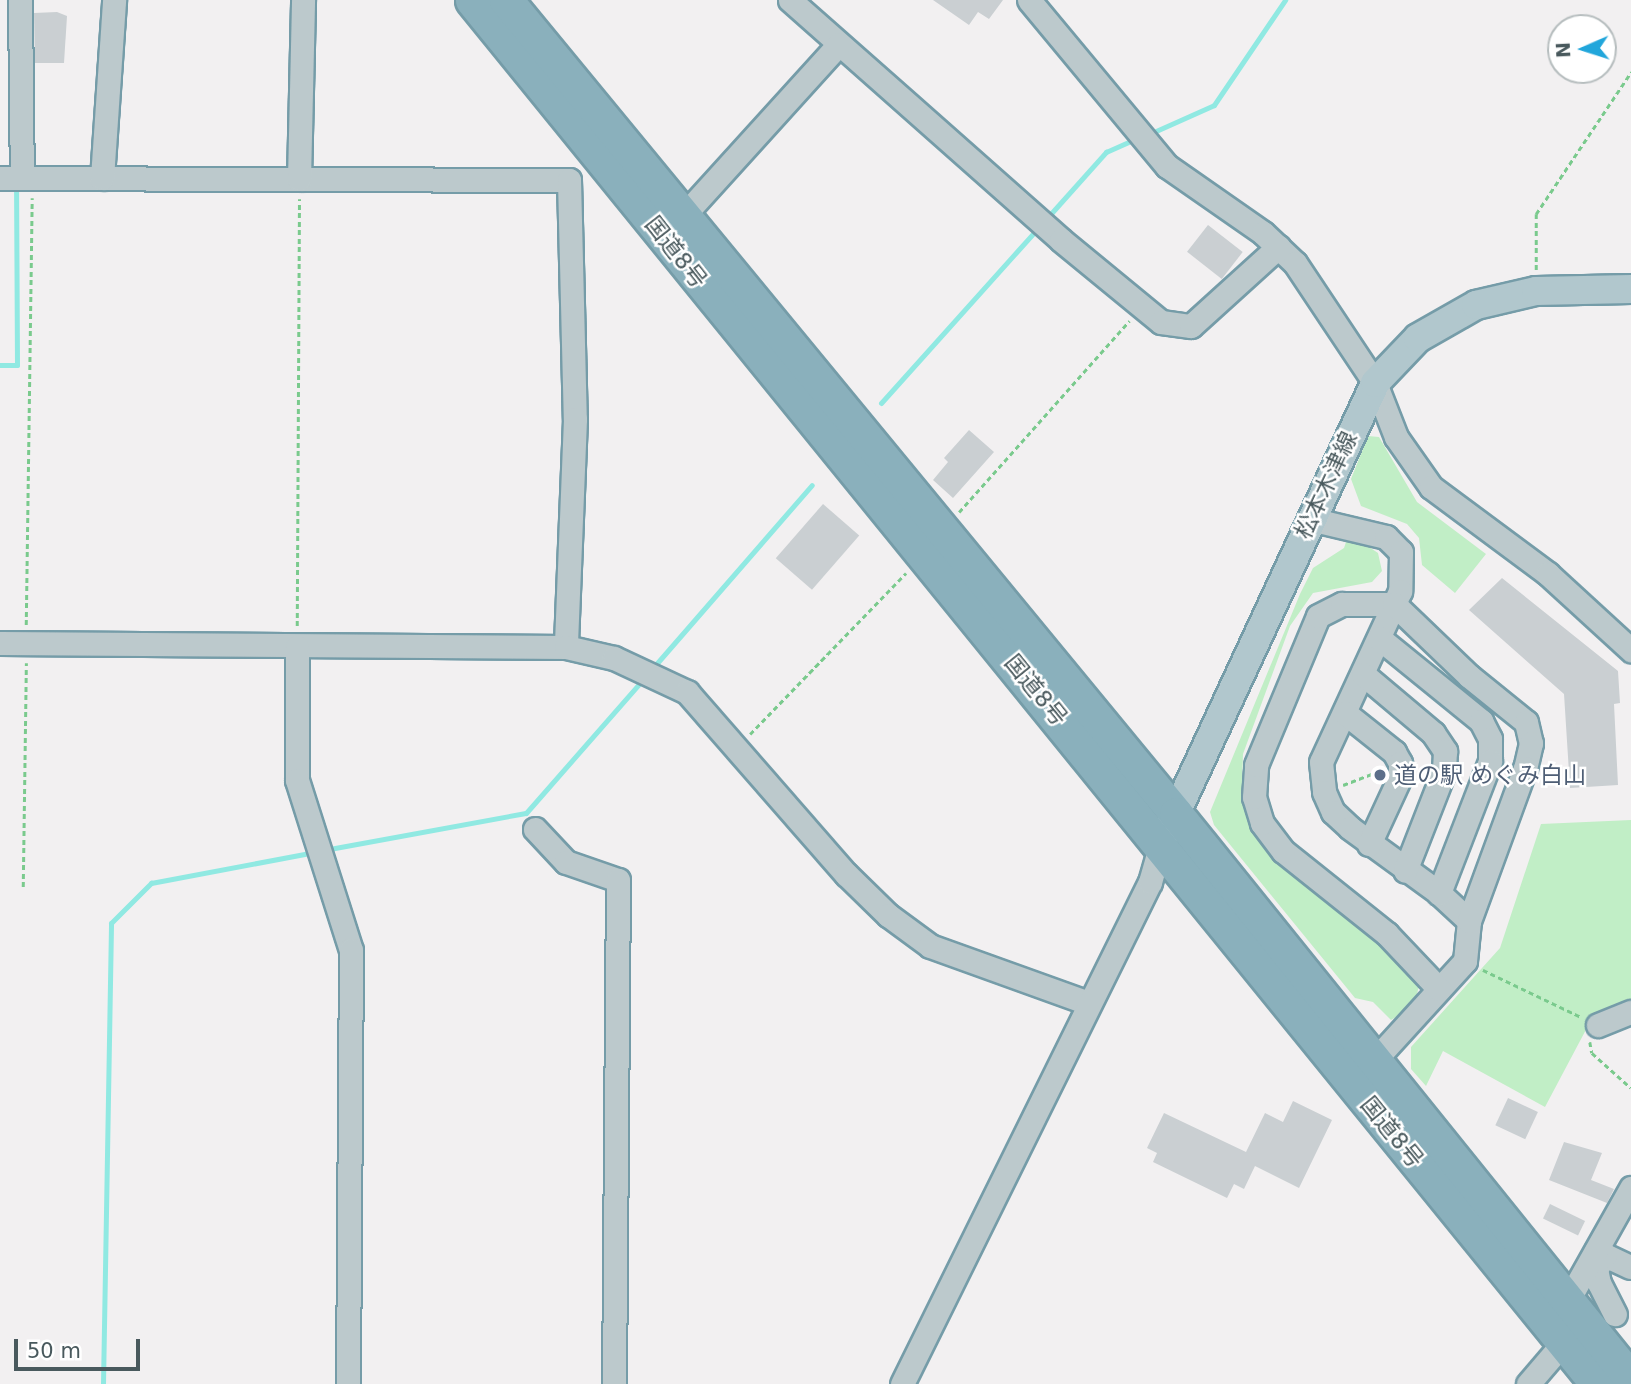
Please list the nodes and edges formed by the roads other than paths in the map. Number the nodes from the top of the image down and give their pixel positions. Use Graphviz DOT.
graph roads {
  1 [pos="20,0"];
  2 [pos="114,0"];
  3 [pos="303,0"];
  4 [pos="472,0"];
  5 [pos="506,0"];
  6 [pos="790,0"];
  7 [pos="1029,0"];
  8 [pos="839,44"];
  9 [pos="18,178"];
  10 [pos="102,178"];
  11 [pos="299,179"];
  12 [pos="682,216"];
  13 [pos="1278,247"];
  14 [pos="1631,289"];
  15 [pos="1375,383"];
  16 [pos="1310,519"];
  17 [pos="1394,604"];
  18 [pos="1379,638"];
  19 [pos="0,643"];
  20 [pos="297,647"];
  21 [pos="566,647"];
  22 [pos="1631,650"];
  23 [pos="1363,674"];
  24 [pos="1345,713"];
  25 [pos="1175,814"];
  26 [pos="535,829"];
  27 [pos="1369,844"];
  28 [pos="1160,847"];
  29 [pos="1405,871"];
  30 [pos="1439,893"];
  31 [pos="1469,921"];
  32 [pos="1439,989"];
  33 [pos="1088,1003"];
  34 [pos="1631,1012"];
  35 [pos="1592,1023"];
  36 [pos="1372,1063"];
  37 [pos="1631,1188"];
  38 [pos="1600,1253"];
  39 [pos="1631,1267"];
  40 [pos="1567,1302"];
  41 [pos="1615,1314"];
  42 [pos="1556,1366"];
  43 [pos="1631,1379"];
  44 [pos="348,1384"];
  45 [pos="614,1384"];
  46 [pos="902,1384"];
  47 [pos="1528,1384"];
  48 [pos="1597,1384"];
  1 -- 9 [label="street"];
  2 -- 10 [label="street"];
  3 -- 11 [label="street"];
  4 -- 28 [label="highway, 国道8号"];
  5 -- 12 [label="highway, 国道8号"];
  6 -- 8 [label="street"];
  7 -- 13 [label="street"];
  8 -- 12 [label="street"];
  8 -- 13 [label="street"];
  9 -- 10 [label="street"];
  10 -- 11 [label="street"];
  11 -- 21 [label="street"];
  12 -- 25 [label="highway, 国道8号"];
  13 -- 15 [label="street"];
  14 -- 15 [label="main road, 松本木津線"];
  15 -- 16 [label="main road, 松本木津線"];
  15 -- 22 [label="street"];
  16 -- 17 [label="street"];
  16 -- 25 [label="main road, 松本木津線"];
  17 -- 18 [label="street"];
  17 -- 31 [label="street"];
  17 -- 32 [label="street"];
  18 -- 23 [label="street"];
  18 -- 30 [label="street"];
  19 -- 20 [label="street"];
  20 -- 21 [label="street"];
  20 -- 44 [label="street"];
  21 -- 33 [label="street"];
  23 -- 24 [label="street"];
  23 -- 29 [label="street"];
  24 -- 27 [label="street"];
  24 -- 27 [label="street"];
  25 -- 28 [label="main road, 松本木津線"];
  25 -- 36 [label="highway, 国道8号"];
  26 -- 45 [label="street"];
  27 -- 29 [label="street"];
  28 -- 33 [label="street"];
  28 -- 42 [label="highway, 国道8号"];
  29 -- 30 [label="street"];
  30 -- 31 [label="street"];
  31 -- 32 [label="street"];
  32 -- 36 [label="street"];
  33 -- 46 [label="street"];
  34 -- 35 [label="street"];
  36 -- 40 [label="highway, 国道8号"];
  37 -- 38 [label="street"];
  38 -- 39 [label="street"];
  38 -- 40 [label="street"];
  38 -- 41 [label="street"];
  40 -- 43 [label="highway, 国道8号"];
  42 -- 47 [label="street"];
  42 -- 48 [label="highway, 国道8号"];
}
